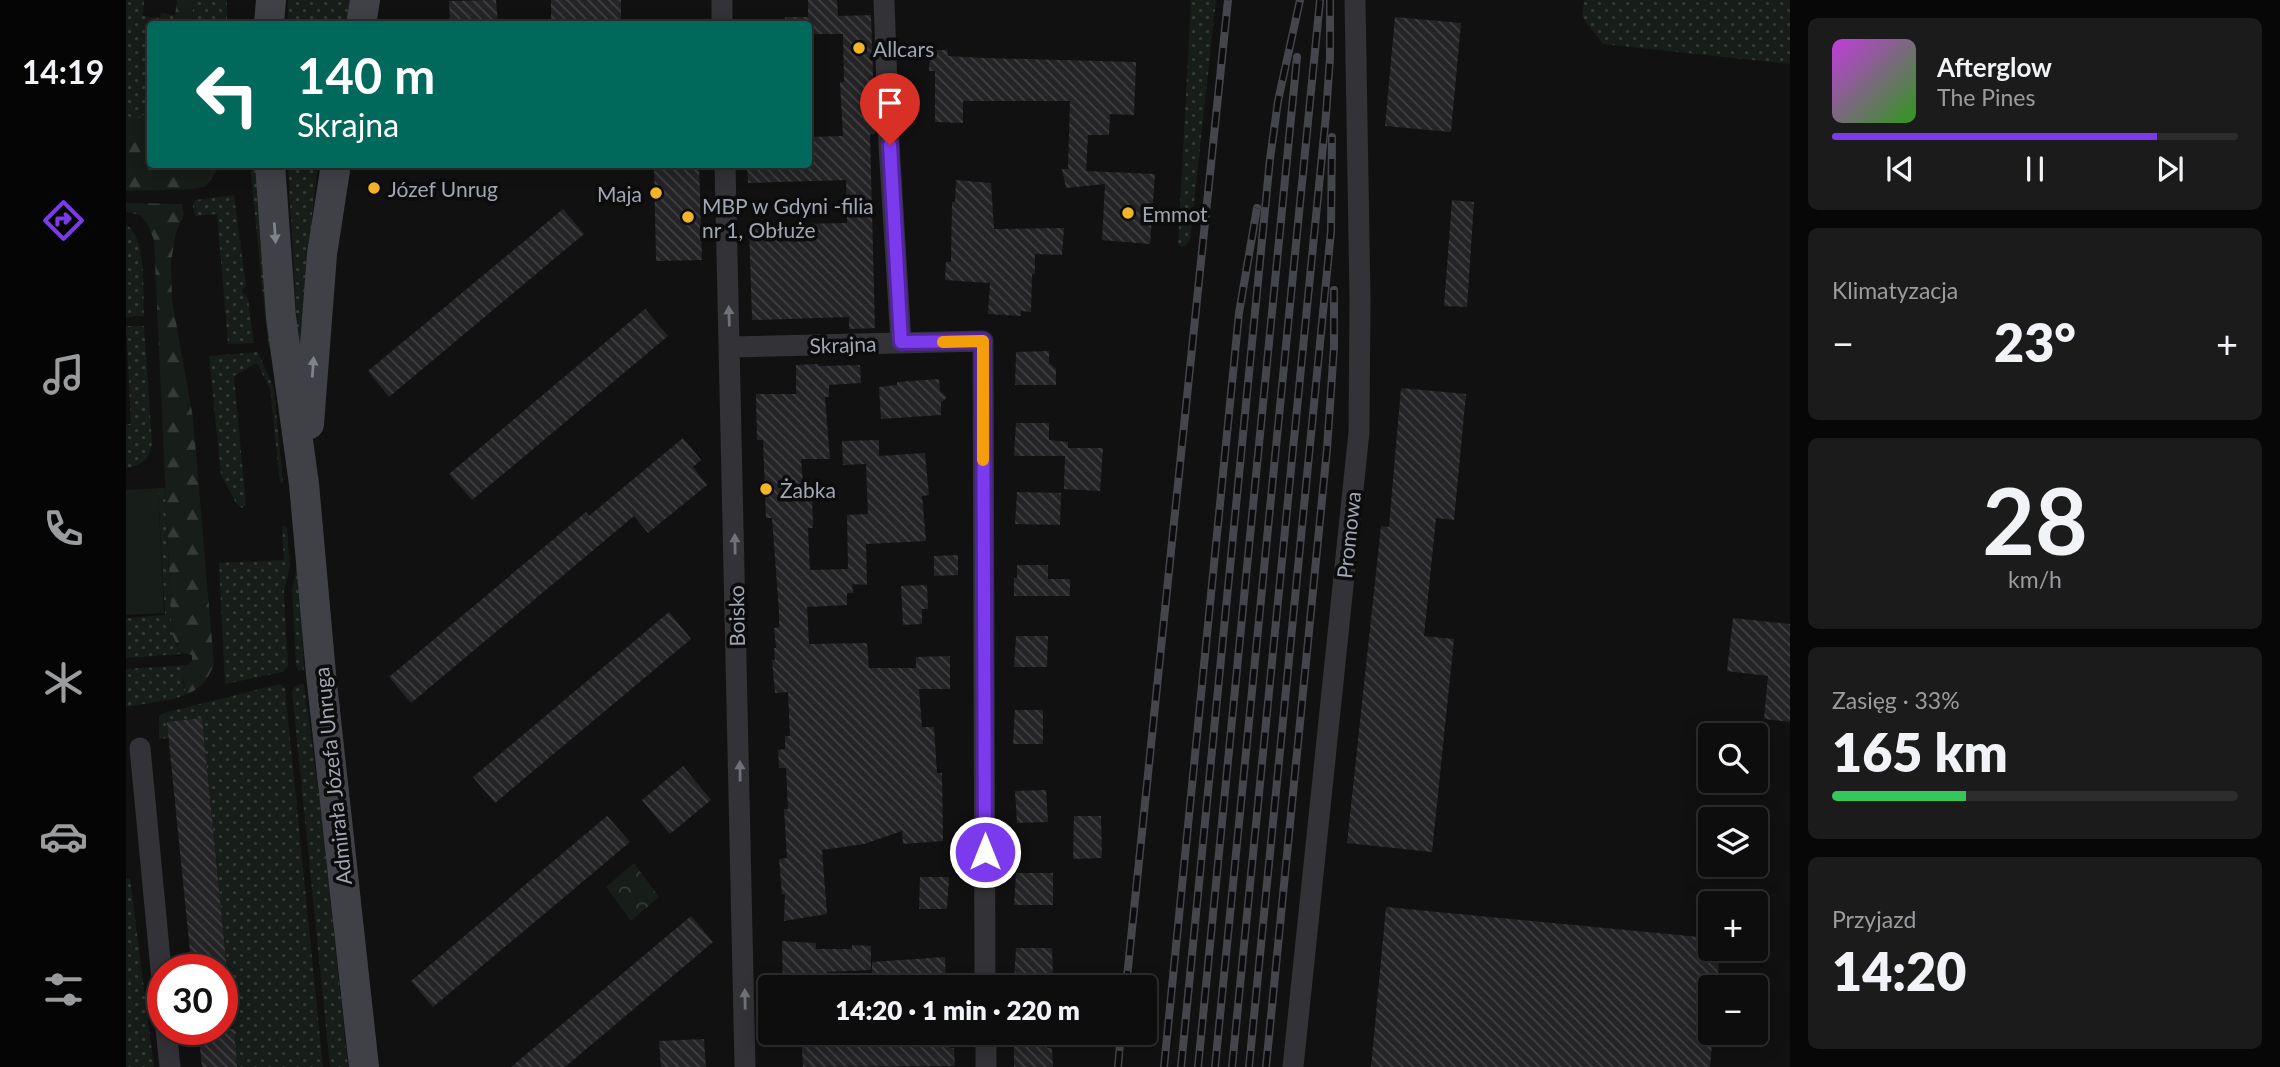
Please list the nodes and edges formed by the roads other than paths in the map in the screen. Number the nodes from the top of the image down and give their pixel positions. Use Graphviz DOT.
graph roads {
  1 [pos="271,0"];
  2 [pos="365,0"];
  3 [pos="722,0"];
  4 [pos="884,0"];
  5 [pos="1355,0"];
  6 [pos="269,21"];
  7 [pos="362,21"];
  8 [pos="722,21"];
  9 [pos="270,168"];
  10 [pos="335,168"];
  11 [pos="725,168"];
  12 [pos="901,342"];
  13 [pos="730,347"];
  14 [pos="304,484"];
  15 [pos="140,748"];
  16 [pos="159,954"];
  17 [pos="985,975"];
  18 [pos="168,1045"];
  19 [pos="986,1045"];
  20 [pos="170,1067"];
  21 [pos="364,1067"];
  22 [pos="746,1067"];
  23 [pos="986,1067"];
  24 [pos="1293,1067"];
  1 -- 6 [label="street"];
  2 -- 7 [label="street"];
  3 -- 8 [label="street"];
  4 -- 12 [label="street"];
  5 -- 24 [label="street, Promowa"];
  9 -- 14 [label="street, Admirała Józefa Unruga, one-way"];
  14 -- 10 [label="street, Admirała Józefa Unruga, one-way"];
  13 -- 11 [label="street, Boisko, one-way"];
  12 -- 13 [label="street, Skrajna"];
  12 -- 17 [label="street, Skrajna"];
  22 -- 13 [label="street, Boisko, one-way"];
  14 -- 21 [label="street, Admirała Józefa Unruga"];
  15 -- 16 [label="street"];
  18 -- 20 [label="street"];
  19 -- 23 [label="street"];
}
